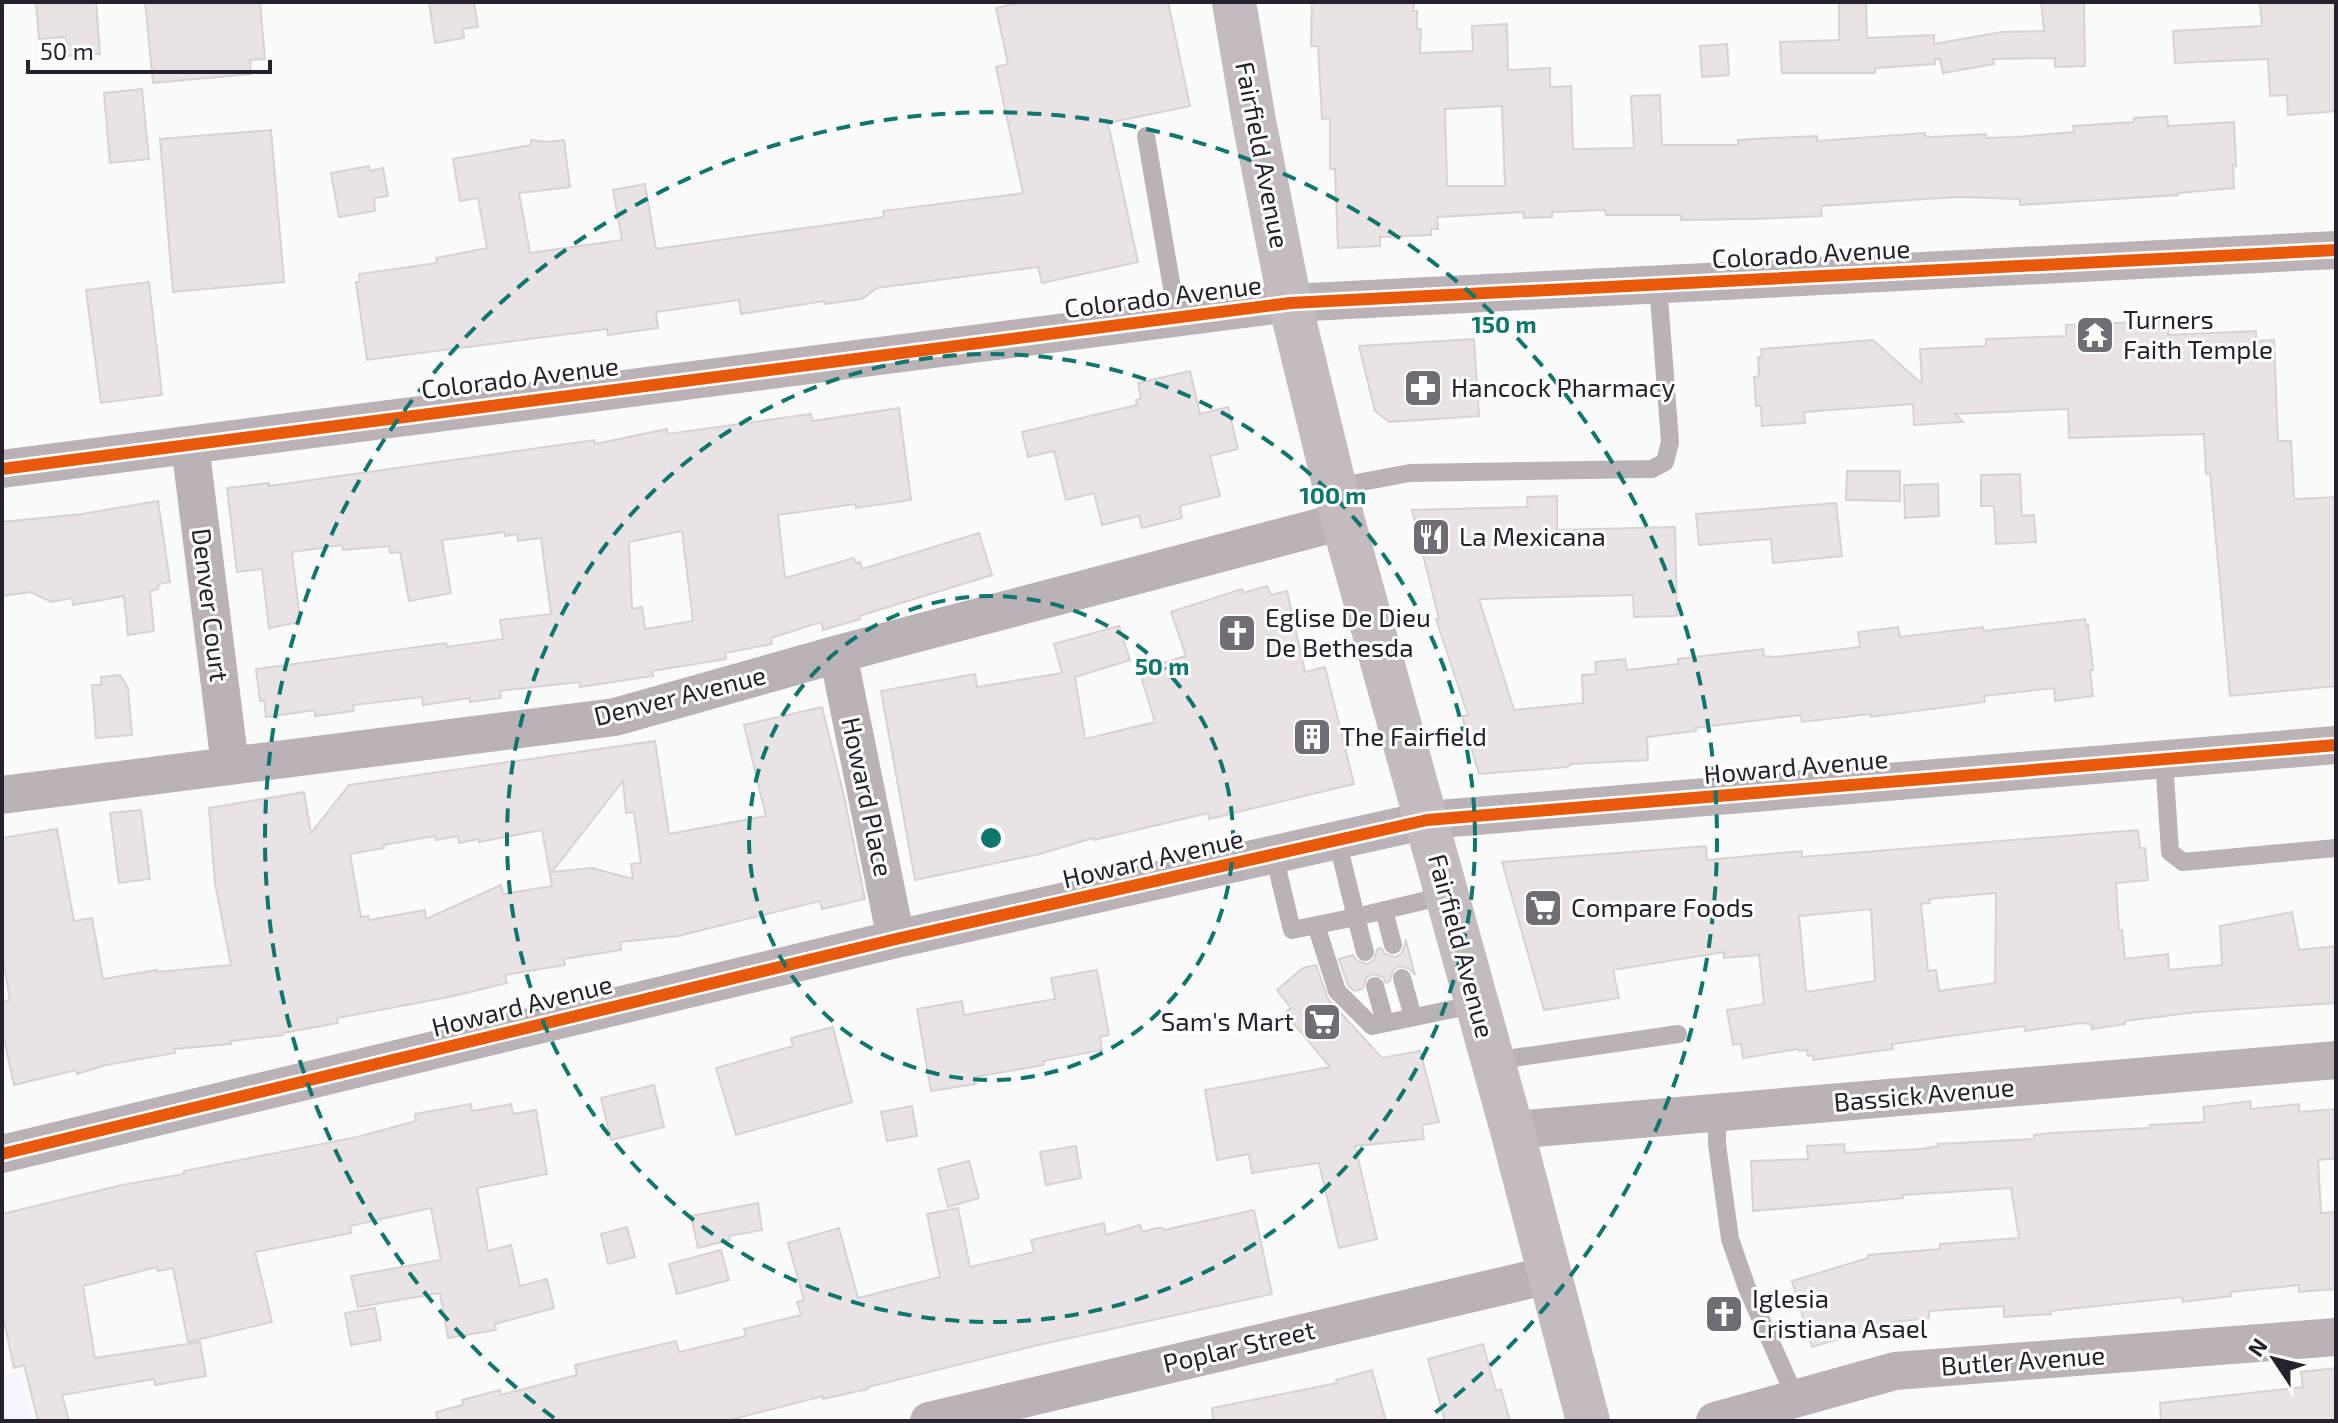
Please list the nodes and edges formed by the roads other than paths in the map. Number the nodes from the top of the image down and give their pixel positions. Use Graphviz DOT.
graph roads {
  1 [pos="1234,2"];
  2 [pos="1146,136"];
  3 [pos="2336,250"];
  4 [pos="1658,284"];
  5 [pos="1290,303"];
  6 [pos="1177,317"];
  7 [pos="190,445"];
  8 [pos="2,469"];
  9 [pos="1339,504"];
  10 [pos="838,654"];
  11 [pos="2336,745"];
  12 [pos="2164,759"];
  13 [pos="230,765"];
  14 [pos="2,795"];
  15 [pos="1427,820"];
  16 [pos="1337,840"];
  17 [pos="2336,848"];
  18 [pos="1274,855"];
  19 [pos="1448,895"];
  20 [pos="1384,910"];
  21 [pos="1356,917"];
  22 [pos="1316,925"];
  23 [pos="896,939"];
  24 [pos="1393,945"];
  25 [pos="1365,952"];
  26 [pos="1402,978"];
  27 [pos="1375,986"];
  28 [pos="1477,1004"];
  29 [pos="1413,1017"];
  30 [pos="1385,1022"];
  31 [pos="1678,1034"];
  32 [pos="2336,1060"];
  33 [pos="1493,1061"];
  34 [pos="1717,1113"];
  35 [pos="1512,1130"];
  36 [pos="2,1154"];
  37 [pos="1549,1275"];
  38 [pos="2336,1337"];
  39 [pos="1796,1399"];
  40 [pos="929,1421"];
  41 [pos="1588,1421"];
  42 [pos="1715,1421"];
  1 -- 5 [label="main road, Fairfield Avenue"];
  2 -- 6 [label="lane"];
  3 -- 4 [label="street, Colorado Avenue"];
  4 -- 5 [label="street, Colorado Avenue"];
  4 -- 9 [label="lane"];
  5 -- 6 [label="street, Colorado Avenue"];
  5 -- 9 [label="main road, Fairfield Avenue"];
  6 -- 7 [label="street, Colorado Avenue"];
  7 -- 8 [label="street, Colorado Avenue"];
  7 -- 13 [label="street, Denver Court"];
  9 -- 10 [label="street, Denver Avenue"];
  9 -- 15 [label="main road, Fairfield Avenue"];
  10 -- 13 [label="street, Denver Avenue"];
  10 -- 23 [label="street, Howard Place"];
  11 -- 12 [label="street, Howard Avenue"];
  12 -- 15 [label="street, Howard Avenue"];
  12 -- 17 [label="lane"];
  13 -- 14 [label="street, Denver Avenue"];
  15 -- 16 [label="street, Howard Avenue"];
  15 -- 19 [label="main road, Fairfield Avenue"];
  16 -- 18 [label="street, Howard Avenue"];
  16 -- 21 [label="lane"];
  18 -- 22 [label="lane"];
  18 -- 23 [label="street, Howard Avenue"];
  19 -- 20 [label="lane"];
  19 -- 28 [label="main road, Fairfield Avenue"];
  20 -- 21 [label="lane"];
  20 -- 24 [label="lane"];
  21 -- 22 [label="lane"];
  21 -- 25 [label="lane"];
  22 -- 30 [label="lane"];
  23 -- 36 [label="street, Howard Avenue"];
  26 -- 29 [label="lane"];
  27 -- 30 [label="lane"];
  28 -- 29 [label="lane"];
  28 -- 33 [label="main road, Fairfield Avenue"];
  29 -- 30 [label="lane"];
  31 -- 33 [label="lane"];
  32 -- 34 [label="street, Bassick Avenue"];
  33 -- 35 [label="main road, Fairfield Avenue"];
  34 -- 35 [label="street, Bassick Avenue"];
  34 -- 39 [label="lane"];
  35 -- 37 [label="main road, Fairfield Avenue"];
  37 -- 40 [label="street, Poplar Street"];
  37 -- 41 [label="main road, Fairfield Avenue"];
  38 -- 39 [label="street, Butler Avenue"];
  39 -- 42 [label="street, Butler Avenue"];
}
